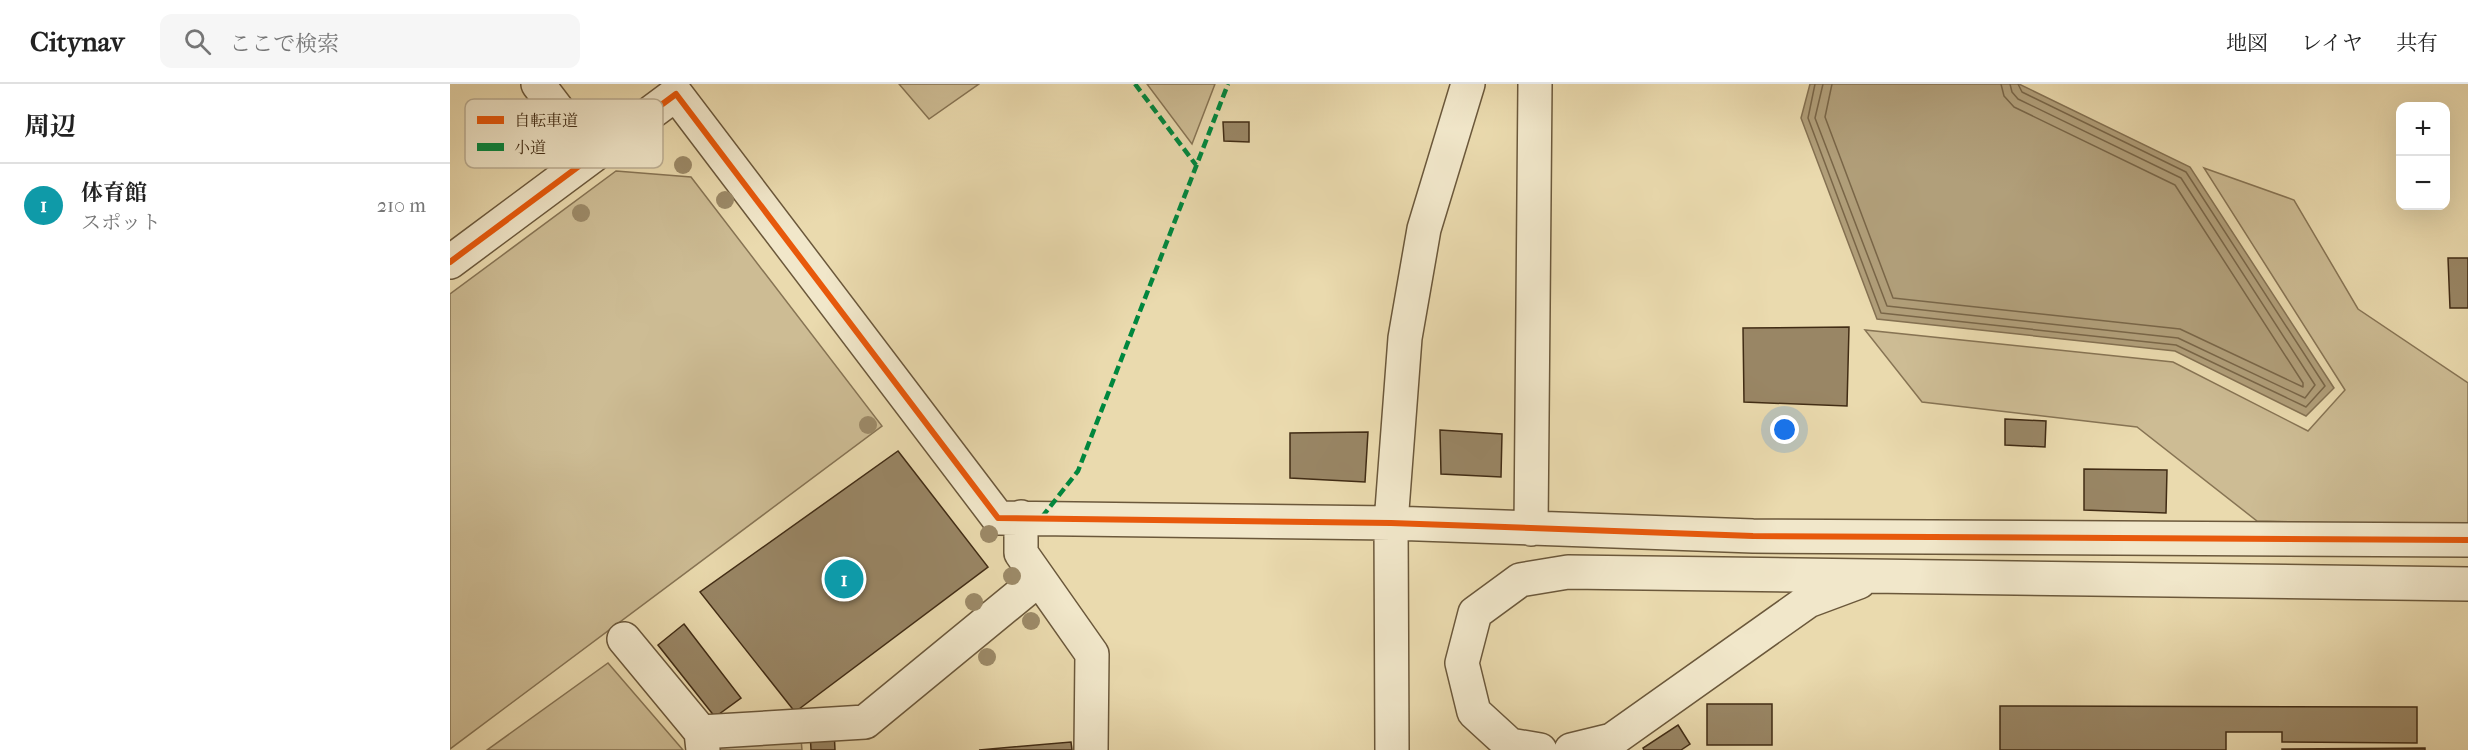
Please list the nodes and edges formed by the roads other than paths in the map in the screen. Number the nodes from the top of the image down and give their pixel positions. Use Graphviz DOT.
graph roads {
  1 [pos="538,84"];
  2 [pos="1468,84"];
  3 [pos="1535,84"];
  4 [pos="683,89"];
  5 [pos="549,99"];
  6 [pos="663,104"];
  7 [pos="575,168"];
  8 [pos="450,262"];
  9 [pos="1021,517"];
  10 [pos="1391,523"];
  11 [pos="1531,529"];
  12 [pos="2468,540"];
  13 [pos="1880,575"];
  14 [pos="1039,579"];
  15 [pos="2468,584"];
  16 [pos="624,639"];
  17 [pos="702,741"];
  18 [pos="1091,750"];
  19 [pos="1392,750"];
  20 [pos="1540,750"];
  21 [pos="1571,750"];
  1 -- 5 [label="street"];
  2 -- 10 [label="street"];
  3 -- 11 [label="street"];
  4 -- 6 [label="street"];
  4 -- 9 [label="street"];
  7 -- 8 [label="street"];
  9 -- 10 [label="street"];
  9 -- 14 [label="street"];
  10 -- 11 [label="street"];
  10 -- 19 [label="street"];
  11 -- 12 [label="street"];
  13 -- 15 [label="street"];
  13 -- 20 [label="street"];
  13 -- 21 [label="street"];
  14 -- 17 [label="street"];
  14 -- 18 [label="street"];
  16 -- 17 [label="street"];
}
